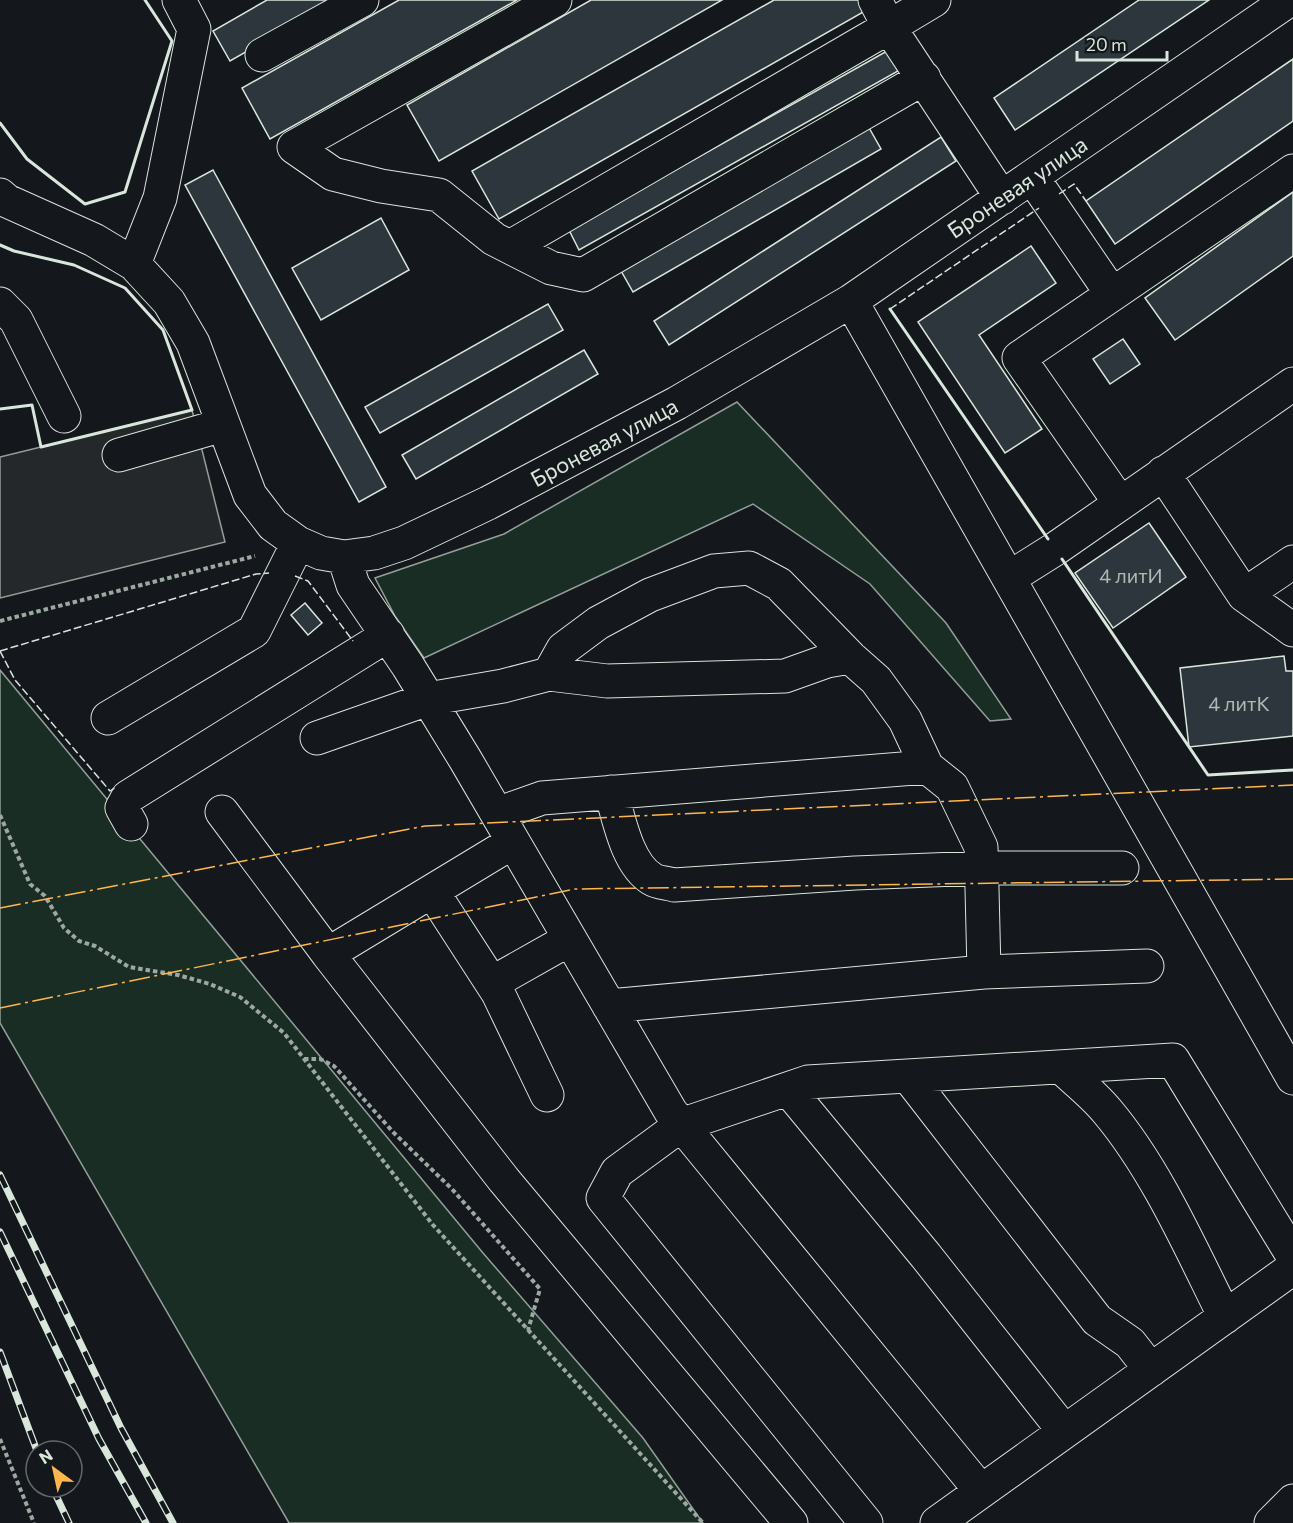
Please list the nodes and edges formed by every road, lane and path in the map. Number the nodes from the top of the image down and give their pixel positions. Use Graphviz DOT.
graph roads {
  1 [pos="179,0"];
  2 [pos="362,0"];
  3 [pos="555,0"];
  4 [pos="934,0"];
  5 [pos="1289,0"];
  6 [pos="882,13"];
  7 [pos="262,55"];
  8 [pos="924,78"];
  9 [pos="1293,171"];
  10 [pos="1032,177"];
  11 [pos="1002,198"];
  12 [pos="2,206"];
  13 [pos="510,247"];
  14 [pos="134,264"];
  15 [pos="1112,294"];
  16 [pos="851,301"];
  17 [pos="0,304"];
  18 [pos="1293,384"];
  19 [pos="64,416"];
  20 [pos="223,425"];
  21 [pos="119,455"];
  22 [pos="1163,473"];
  23 [pos="1120,503"];
  24 [pos="298,543"];
  25 [pos="344,557"];
  26 [pos="1293,562"];
  27 [pos="1009,578"];
  28 [pos="1244,596"];
  29 [pos="0,621"];
  30 [pos="1293,630"];
  31 [pos="388,635"];
  32 [pos="850,657"];
  33 [pos="549,674"];
  34 [pos="428,699"];
  35 [pos="108,718"];
  36 [pos="317,738"];
  37 [pos="927,767"];
  38 [pos="611,792"];
  39 [pos="222,812"];
  40 [pos="497,814"];
  41 [pos="0,815"];
  42 [pos="131,824"];
  43 [pos="513,842"];
  44 [pos="982,868"];
  45 [pos="1122,868"];
  46 [pos="432,891"];
  47 [pos="570,939"];
  48 [pos="328,954"];
  49 [pos="1147,966"];
  50 [pos="984,972"];
  51 [pos="492,983"];
  52 [pos="609,1006"];
  53 [pos="303,1059"];
  54 [pos="1061,1067"];
  55 [pos="908,1076"];
  56 [pos="1293,1078"];
  57 [pos="788,1089"];
  58 [pos="547,1095"];
  59 [pos="681,1125"];
  60 [pos="1293,1256"];
  61 [pos="1293,1268"];
  62 [pos="1225,1317"];
  63 [pos="528,1330"];
  64 [pos="1150,1370"];
  65 [pos="1064,1431"];
  66 [pos="0,1439"];
  67 [pos="981,1491"];
  68 [pos="1293,1501"];
  69 [pos="34,1523"];
  70 [pos="703,1523"];
  71 [pos="791,1523"];
  72 [pos="866,1523"];
  73 [pos="937,1523"];
  74 [pos="1271,1523"];
  1 -- 14 [label="street"];
  2 -- 7 [label="street"];
  3 -- 13 [label="street"];
  4 -- 6 [label="street"];
  5 -- 10 [label="street, Броневая улица"];
  6 -- 8 [label="street"];
  6 -- 13 [label="street"];
  8 -- 11 [label="street"];
  8 -- 13 [label="street"];
  9 -- 15 [label="street"];
  10 -- 11 [label="street, Броневая улица"];
  10 -- 15 [label="street"];
  11 -- 16 [label="street, Броневая улица"];
  12 -- 14 [label="street, Броневая улица"];
  14 -- 20 [label="street, Броневая улица"];
  15 -- 23 [label="street"];
  16 -- 25 [label="street, Броневая улица"];
  16 -- 27 [label="street"];
  17 -- 19 [label="street"];
  18 -- 22 [label="street"];
  20 -- 21 [label="street"];
  20 -- 24 [label="street, Броневая улица"];
  22 -- 23 [label="street"];
  22 -- 28 [label="street"];
  23 -- 27 [label="street"];
  24 -- 25 [label="street, Броневая улица"];
  24 -- 29 [label="path"];
  24 -- 35 [label="street"];
  25 -- 31 [label="street"];
  26 -- 28 [label="street"];
  27 -- 56 [label="street"];
  28 -- 30 [label="street"];
  31 -- 34 [label="street"];
  31 -- 42 [label="street"];
  32 -- 33 [label="street"];
  32 -- 33 [label="street"];
  32 -- 37 [label="street"];
  33 -- 34 [label="street"];
  34 -- 36 [label="street"];
  34 -- 40 [label="street"];
  37 -- 38 [label="street"];
  37 -- 44 [label="street"];
  38 -- 40 [label="street"];
  38 -- 44 [label="street"];
  39 -- 48 [label="street"];
  40 -- 43 [label="street"];
  41 -- 53 [label="path"];
  43 -- 46 [label="street"];
  43 -- 47 [label="street"];
  44 -- 45 [label="street"];
  44 -- 50 [label="street"];
  46 -- 48 [label="street"];
  46 -- 51 [label="street"];
  47 -- 51 [label="street"];
  47 -- 52 [label="street"];
  48 -- 71 [label="street"];
  49 -- 50 [label="street"];
  50 -- 52 [label="street"];
  51 -- 58 [label="street"];
  52 -- 59 [label="street"];
  53 -- 63 [label="path"];
  53 -- 63 [label="path"];
  54 -- 55 [label="street"];
  54 -- 60 [label="street"];
  54 -- 62 [label="street"];
  55 -- 57 [label="street"];
  55 -- 64 [label="street"];
  57 -- 59 [label="street"];
  57 -- 65 [label="street"];
  59 -- 67 [label="street"];
  59 -- 72 [label="street"];
  61 -- 62 [label="street"];
  62 -- 64 [label="street"];
  63 -- 70 [label="path"];
  64 -- 65 [label="street"];
  65 -- 67 [label="street"];
  66 -- 69 [label="path"];
  67 -- 73 [label="street"];
  68 -- 74 [label="street"];
}
